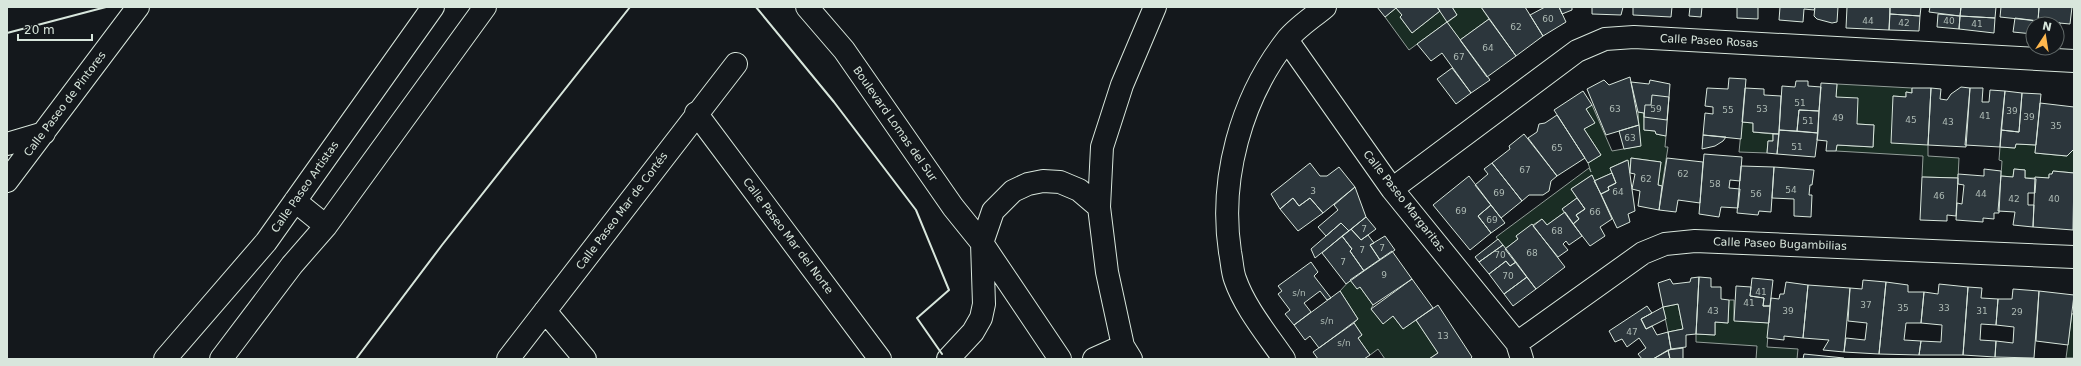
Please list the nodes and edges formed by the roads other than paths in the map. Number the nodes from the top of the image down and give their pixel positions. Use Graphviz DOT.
graph roads {
  1 [pos="138,7"];
  2 [pos="433,7"];
  3 [pos="485,7"];
  4 [pos="807,7"];
  5 [pos="1155,7"];
  6 [pos="1324,7"];
  7 [pos="1287,40"];
  8 [pos="2074,61"];
  9 [pos="736,64"];
  10 [pos="696,113"];
  11 [pos="44,133"];
  12 [pos="7,144"];
  13 [pos="7,181"];
  14 [pos="1392,189"];
  15 [pos="295,201"];
  16 [pos="1099,207"];
  17 [pos="326,226"];
  18 [pos="266,242"];
  19 [pos="982,243"];
  20 [pos="2074,257"];
  21 [pos="292,265"];
  22 [pos="546,312"];
  23 [pos="1520,351"];
  24 [pos="1127,352"];
  25 [pos="165,359"];
  26 [pos="222,359"];
  27 [pos="508,359"];
  28 [pos="585,359"];
  29 [pos="880,359"];
  30 [pos="948,359"];
  31 [pos="1060,359"];
  32 [pos="1094,359"];
  33 [pos="1284,359"];
  1 -- 11 [label="street, Calle Paseo de Pintores"];
  2 -- 15 [label="street, Calle Paseo Artistas"];
  3 -- 17 [label="street"];
  4 -- 19 [label="street, Boulevard Lomas del Sur"];
  5 -- 16 [label="street"];
  6 -- 7 [label="street"];
  7 -- 14 [label="street, Calle Paseo Margaritas"];
  7 -- 33 [label="street"];
  8 -- 14 [label="street, Calle Paseo Rosas"];
  9 -- 10 [label="street, Calle Paseo Mar de Cortés"];
  10 -- 22 [label="street, Calle Paseo Mar de Cortés"];
  10 -- 29 [label="street, Calle Paseo Mar del Norte"];
  11 -- 12 [label="street"];
  11 -- 13 [label="street, Calle Paseo de Pintores"];
  14 -- 23 [label="street, Calle Paseo Margaritas"];
  15 -- 17 [label="street"];
  15 -- 18 [label="street, Calle Paseo Artistas"];
  16 -- 19 [label="street"];
  16 -- 24 [label="street"];
  17 -- 21 [label="street"];
  18 -- 21 [label="street"];
  18 -- 25 [label="street, Calle Paseo Artistas"];
  19 -- 30 [label="street"];
  19 -- 31 [label="street, Boulevard Lomas del Sur"];
  20 -- 23 [label="street, Calle Paseo Bugambilias"];
  21 -- 26 [label="street"];
  22 -- 27 [label="street, Calle Paseo Mar de Cortés"];
  22 -- 28 [label="street"];
  24 -- 32 [label="street"];
}
